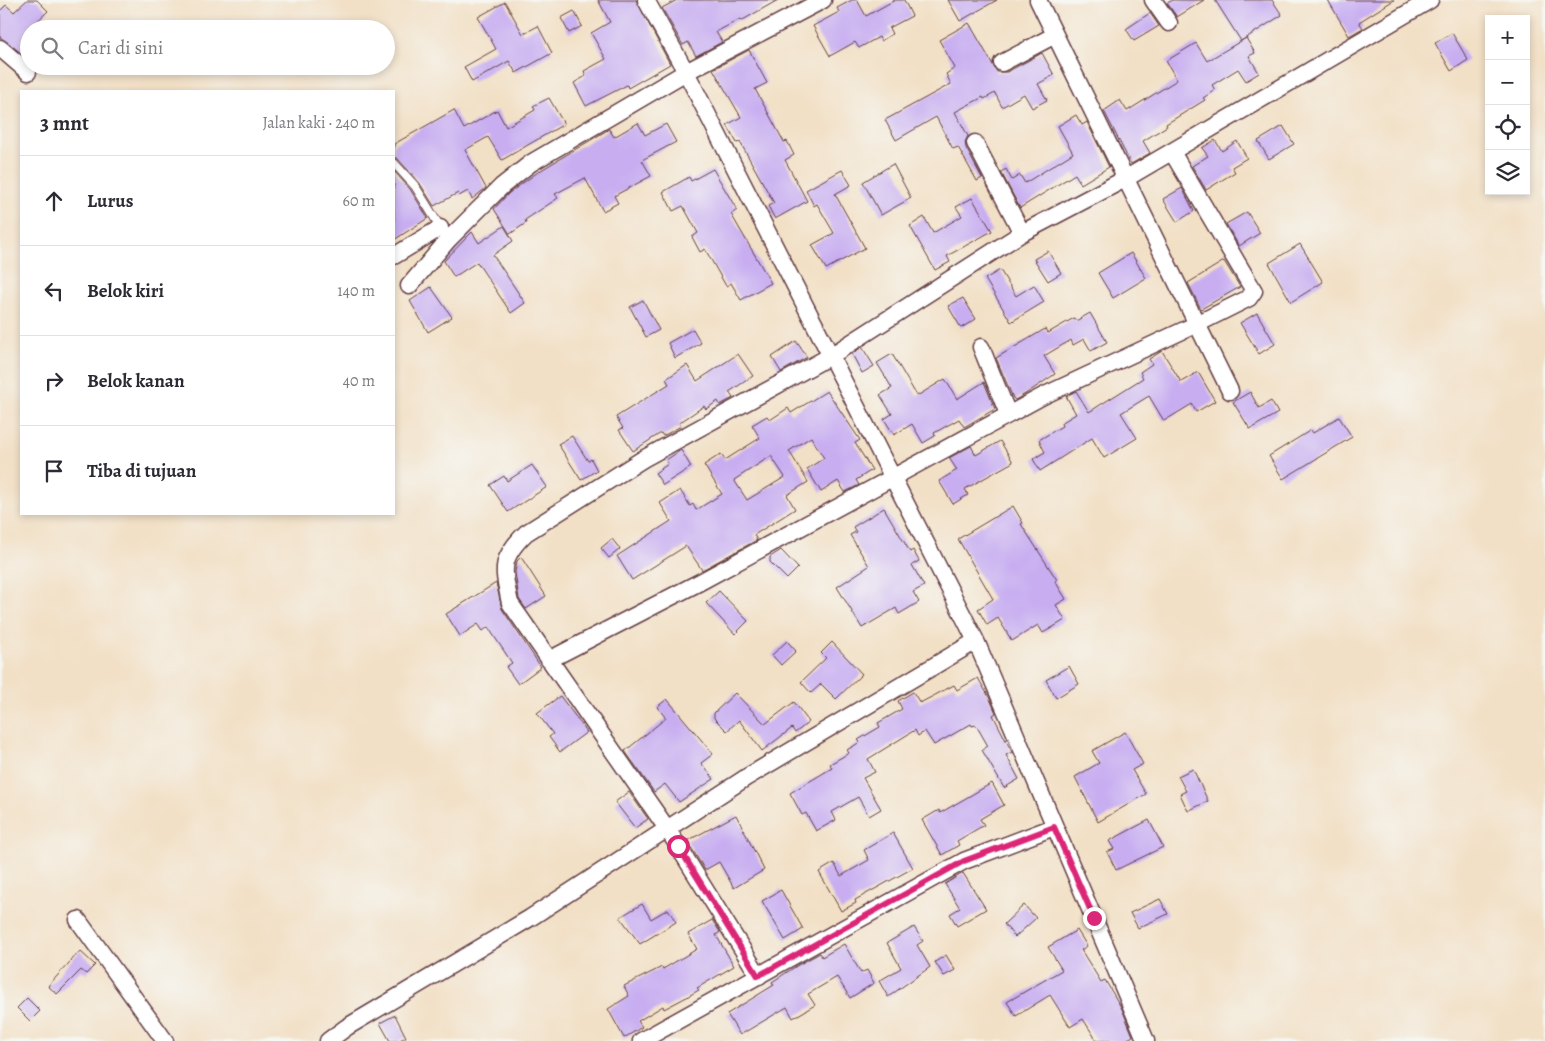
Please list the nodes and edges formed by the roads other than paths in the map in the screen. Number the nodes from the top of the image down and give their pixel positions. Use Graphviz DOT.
graph roads {
  1 [pos="646,0"];
  2 [pos="823,0"];
  3 [pos="1038,0"];
  4 [pos="1153,0"];
  5 [pos="1430,0"];
  6 [pos="1169,23"];
  7 [pos="1055,35"];
  8 [pos="0,48"];
  9 [pos="1002,63"];
  10 [pos="20,65"];
  11 [pos="686,72"];
  12 [pos="975,144"];
  13 [pos="1172,152"];
  14 [pos="395,164"];
  15 [pos="1125,179"];
  16 [pos="1022,233"];
  17 [pos="444,234"];
  18 [pos="395,256"];
  19 [pos="409,286"];
  20 [pos="1197,324"];
  21 [pos="981,346"];
  22 [pos="832,355"];
  23 [pos="1230,391"];
  24 [pos="1008,414"];
  25 [pos="895,477"];
  26 [pos="976,641"];
  27 [pos="549,660"];
  28 [pos="1054,827"];
  29 [pos="668,830"];
  30 [pos="78,920"];
  31 [pos="758,976"];
  32 [pos="165,1041"];
  33 [pos="328,1041"];
  34 [pos="641,1041"];
  35 [pos="1146,1041"];
  1 -- 11 [label="street"];
  2 -- 11 [label="street"];
  3 -- 7 [label="street"];
  4 -- 6 [label="street"];
  5 -- 13 [label="street"];
  7 -- 9 [label="street"];
  7 -- 15 [label="street"];
  8 -- 10 [label="street"];
  11 -- 17 [label="street"];
  11 -- 22 [label="street"];
  12 -- 16 [label="street"];
  13 -- 15 [label="street"];
  13 -- 20 [label="street"];
  14 -- 17 [label="lane"];
  15 -- 16 [label="street"];
  15 -- 20 [label="street"];
  16 -- 22 [label="street"];
  17 -- 18 [label="street"];
  17 -- 19 [label="street"];
  20 -- 23 [label="street"];
  20 -- 24 [label="street"];
  21 -- 24 [label="street"];
  22 -- 25 [label="street"];
  22 -- 27 [label="street"];
  24 -- 25 [label="street"];
  25 -- 26 [label="street"];
  25 -- 27 [label="street"];
  26 -- 28 [label="street"];
  26 -- 29 [label="street"];
  27 -- 29 [label="street"];
  28 -- 31 [label="street"];
  28 -- 35 [label="street"];
  29 -- 31 [label="street"];
  29 -- 33 [label="street"];
  30 -- 32 [label="street"];
  31 -- 34 [label="street"];
}
